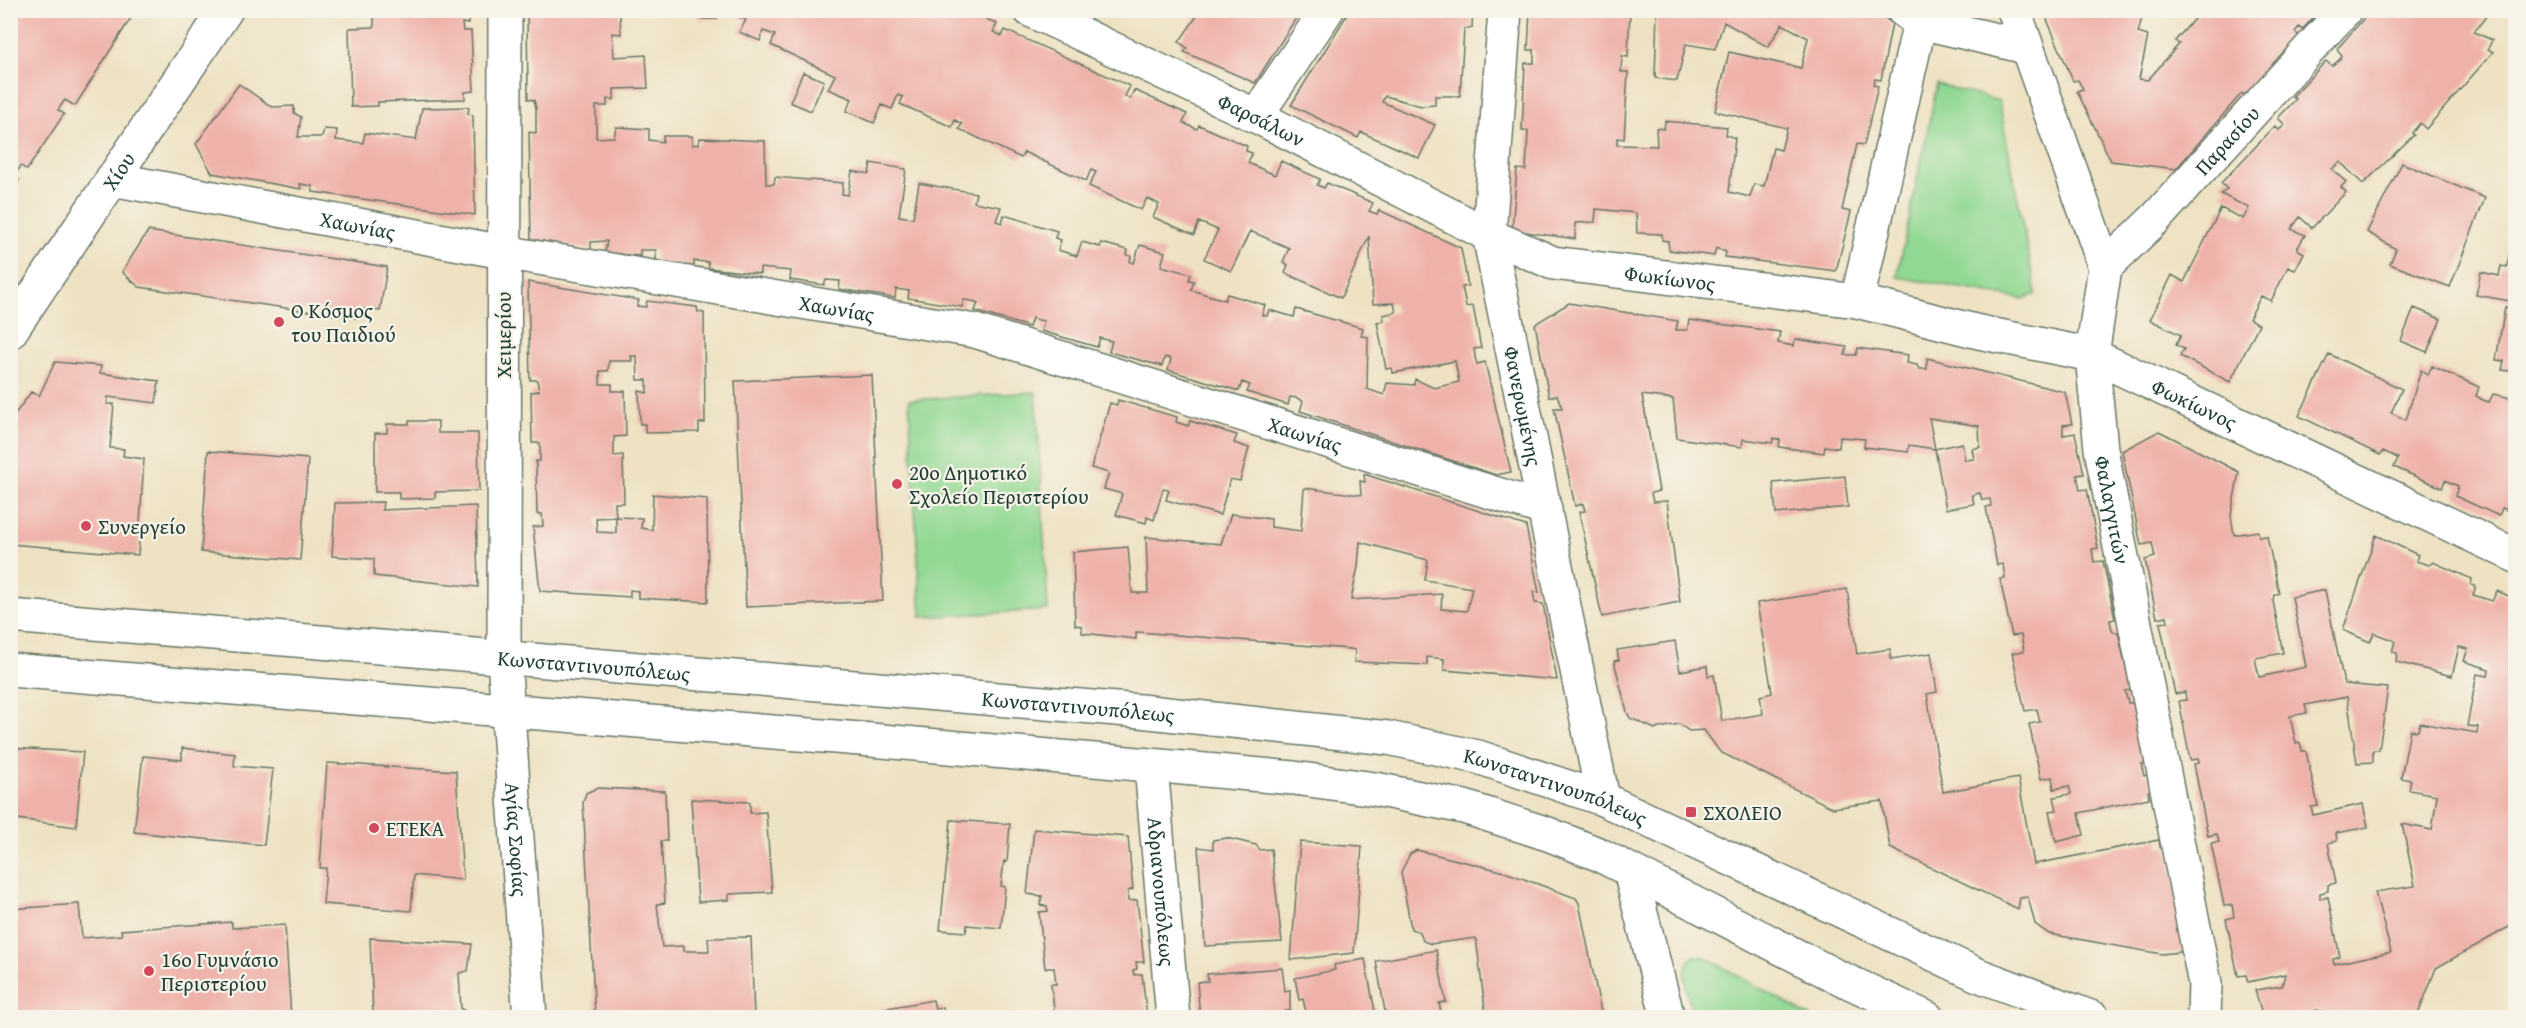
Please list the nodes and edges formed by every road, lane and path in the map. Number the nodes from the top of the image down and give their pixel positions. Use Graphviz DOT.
graph roads {
  1 [pos="226,10"];
  2 [pos="505,10"];
  3 [pos="1030,10"];
  4 [pos="1327,10"];
  5 [pos="1505,10"];
  6 [pos="2014,10"];
  7 [pos="2345,10"];
  8 [pos="1912,16"];
  9 [pos="2026,47"];
  10 [pos="1256,116"];
  11 [pos="112,179"];
  12 [pos="1490,235"];
  13 [pos="503,252"];
  14 [pos="2105,267"];
  15 [pos="1857,301"];
  16 [pos="10,332"];
  17 [pos="2092,355"];
  18 [pos="1545,509"];
  19 [pos="2516,556"];
  20 [pos="10,616"];
  21 [pos="504,659"];
  22 [pos="10,670"];
  23 [pos="507,713"];
  24 [pos="1151,766"];
  25 [pos="1603,799"];
  26 [pos="1630,871"];
  27 [pos="530,1017"];
  28 [pos="1173,1017"];
  29 [pos="1668,1017"];
  30 [pos="1927,1017"];
  31 [pos="2093,1017"];
  32 [pos="2204,1017"];
  1 -- 11 [label="street, Χίου"];
  2 -- 13 [label="street, Χειμερίου"];
  3 -- 10 [label="street, Φαρσάλων"];
  4 -- 10 [label="street"];
  5 -- 12 [label="street, Φανερωμένης"];
  6 -- 9 [label="street, Φαλαγγιτών"];
  7 -- 14 [label="street, Παρασίου"];
  8 -- 9 [label="street"];
  8 -- 15 [label="street"];
  9 -- 14 [label="street, Φαλαγγιτών"];
  10 -- 12 [label="street, Φαρσάλων"];
  11 -- 13 [label="street, Χαωνίας"];
  11 -- 16 [label="street, Χίου"];
  12 -- 15 [label="street, Φωκίωνος"];
  12 -- 18 [label="street, Φανερωμένης"];
  13 -- 18 [label="street, Χαωνίας"];
  13 -- 21 [label="street, Χειμερίου"];
  14 -- 17 [label="street, Φαλαγγιτών"];
  15 -- 17 [label="street, Φωκίωνος"];
  17 -- 19 [label="street, Φωκίωνος"];
  17 -- 32 [label="street, Φαλαγγιτών"];
  18 -- 25 [label="street, Φανερωμένης"];
  20 -- 21 [label="street, Κωνσταντινουπόλεως"];
  21 -- 23 [label="street, Αγίας Σοφίας"];
  21 -- 25 [label="street, Κωνσταντινουπόλεως"];
  22 -- 23 [label="street"];
  23 -- 24 [label="street"];
  23 -- 27 [label="street, Αγίας Σοφίας"];
  24 -- 26 [label="street"];
  24 -- 28 [label="street, Αδριανουπόλεως"];
  25 -- 31 [label="street, Κωνσταντινουπόλεως"];
  26 -- 29 [label="street"];
  26 -- 30 [label="street"];
}
